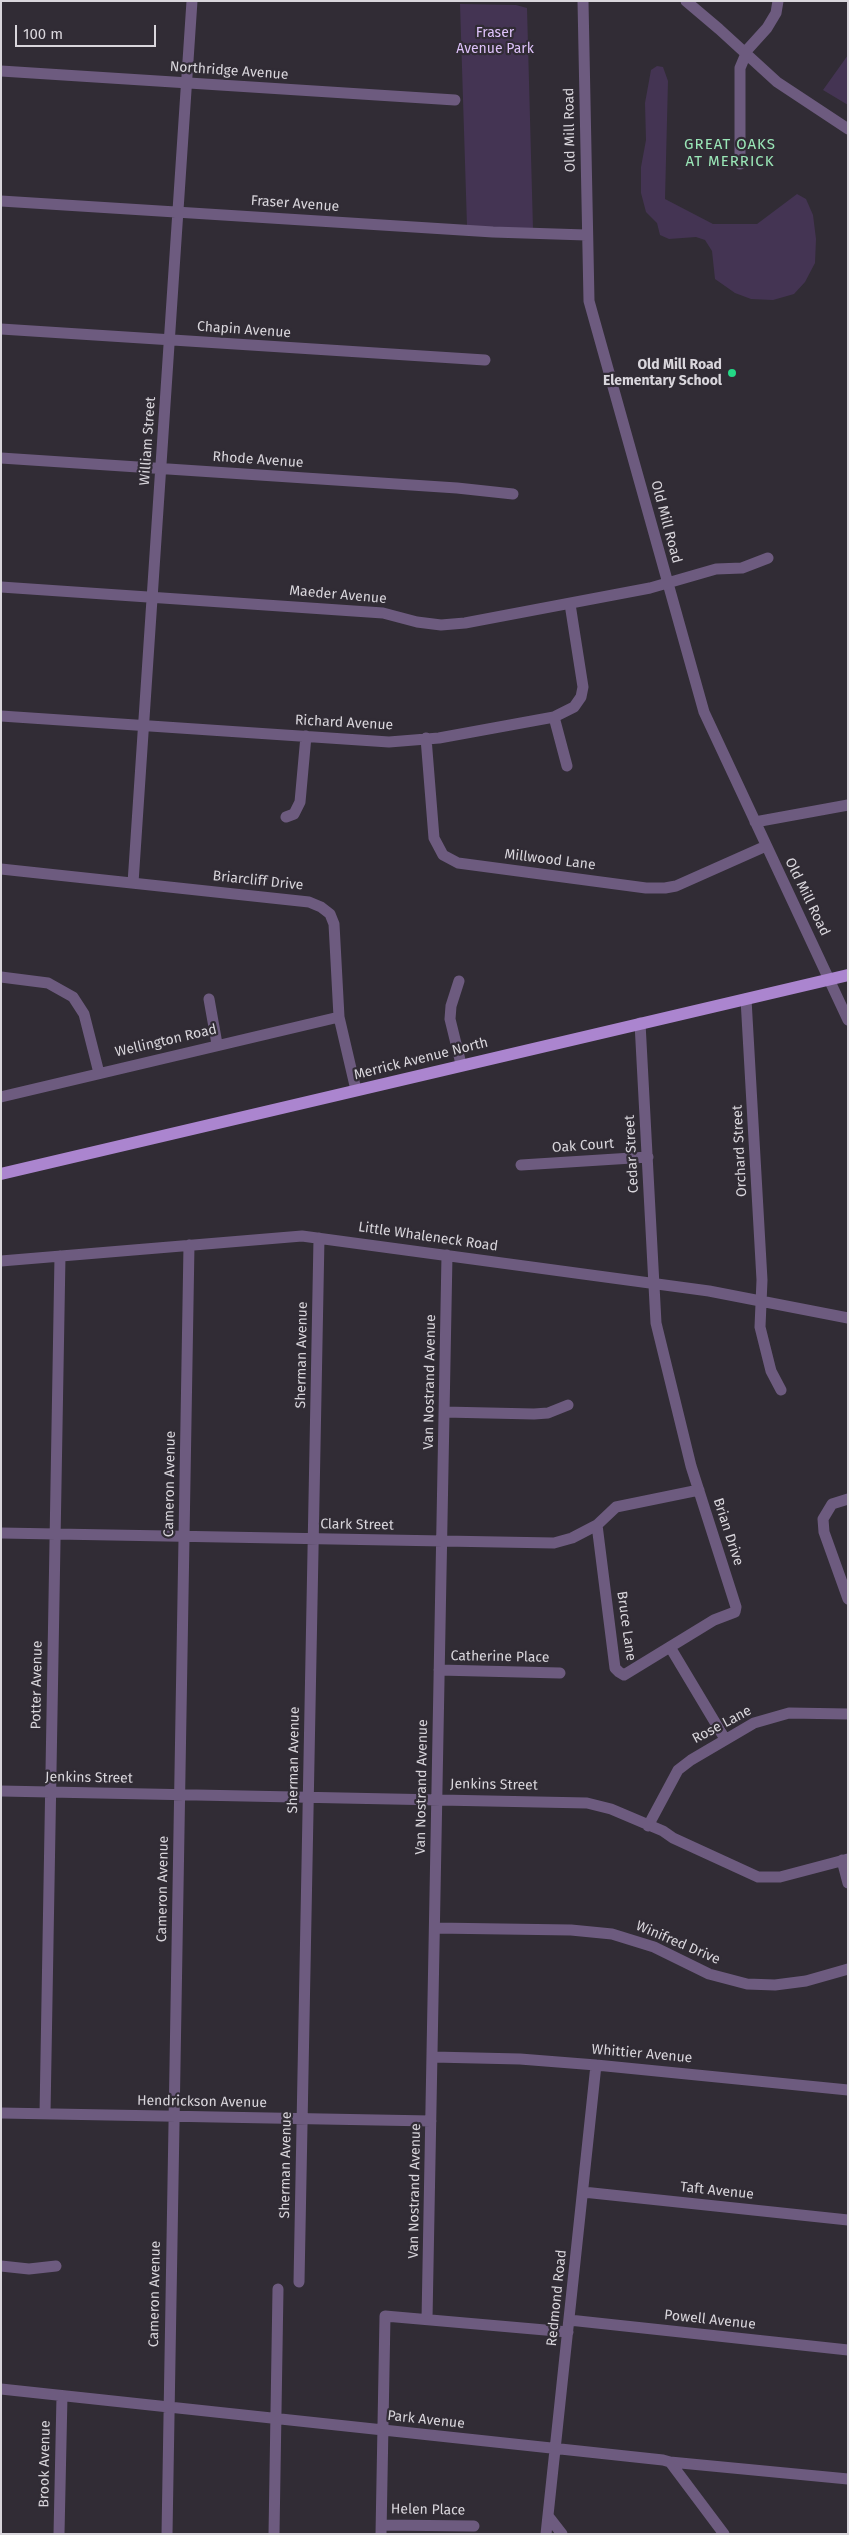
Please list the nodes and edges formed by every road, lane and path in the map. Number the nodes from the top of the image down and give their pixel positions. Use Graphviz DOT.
graph roads {
  1 [pos="192,1"];
  2 [pos="583,1"];
  3 [pos="686,1"];
  4 [pos="778,1"];
  5 [pos="746,53"];
  6 [pos="1,71"];
  7 [pos="186,83"];
  8 [pos="455,100"];
  9 [pos="848,129"];
  10 [pos="740,164"];
  11 [pos="1,201"];
  12 [pos="178,212"];
  13 [pos="586,235"];
  14 [pos="1,329"];
  15 [pos="170,340"];
  16 [pos="485,360"];
  17 [pos="1,458"];
  18 [pos="161,469"];
  19 [pos="513,494"];
  20 [pos="768,558"];
  21 [pos="667,583"];
  22 [pos="1,587"];
  23 [pos="153,597"];
  24 [pos="570,604"];
  25 [pos="1,716"];
  26 [pos="554,717"];
  27 [pos="144,726"];
  28 [pos="306,736"];
  29 [pos="426,738"];
  30 [pos="567,766"];
  31 [pos="848,805"];
  32 [pos="286,817"];
  33 [pos="755,822"];
  34 [pos="766,846"];
  35 [pos="1,869"];
  36 [pos="133,883"];
  37 [pos="848,975"];
  38 [pos="1,977"];
  39 [pos="830,979"];
  40 [pos="459,982"];
  41 [pos="209,999"];
  42 [pos="746,999"];
  43 [pos="339,1017"];
  44 [pos="848,1020"];
  45 [pos="640,1023"];
  46 [pos="217,1044"];
  47 [pos="461,1064"];
  48 [pos="99,1073"];
  49 [pos="356,1090"];
  50 [pos="1,1097"];
  51 [pos="648,1157"];
  52 [pos="521,1165"];
  53 [pos="1,1174"];
  54 [pos="320,1238"];
  55 [pos="189,1245"];
  56 [pos="447,1255"];
  57 [pos="60,1256"];
  58 [pos="1,1261"];
  59 [pos="654,1283"];
  60 [pos="762,1301"];
  61 [pos="848,1318"];
  62 [pos="781,1390"];
  63 [pos="568,1405"];
  64 [pos="444,1412"];
  65 [pos="699,1490"];
  66 [pos="848,1499"];
  67 [pos="596,1525"];
  68 [pos="1,1533"];
  69 [pos="55,1534"];
  70 [pos="184,1536"];
  71 [pos="313,1539"];
  72 [pos="442,1541"];
  73 [pos="848,1599"];
  74 [pos="670,1647"];
  75 [pos="439,1670"];
  76 [pos="560,1673"];
  77 [pos="848,1714"];
  78 [pos="725,1739"];
  79 [pos="1,1791"];
  80 [pos="50,1792"];
  81 [pos="180,1794"];
  82 [pos="308,1796"];
  83 [pos="437,1799"];
  84 [pos="648,1826"];
  85 [pos="845,1859"];
  86 [pos="848,1883"];
  87 [pos="435,1928"];
  88 [pos="848,1969"];
  89 [pos="432,2057"];
  90 [pos="596,2065"];
  91 [pos="848,2090"];
  92 [pos="1,2113"];
  93 [pos="45,2114"];
  94 [pos="174,2117"];
  95 [pos="302,2119"];
  96 [pos="431,2121"];
  97 [pos="582,2192"];
  98 [pos="848,2220"];
  99 [pos="1,2266"];
  100 [pos="56,2266"];
  101 [pos="299,2282"];
  102 [pos="278,2288"];
  103 [pos="427,2319"];
  104 [pos="570,2320"];
  105 [pos="568,2332"];
  106 [pos="848,2350"];
  107 [pos="1,2389"];
  108 [pos="62,2396"];
  109 [pos="168,2407"];
  110 [pos="276,2419"];
  111 [pos="383,2430"];
  112 [pos="555,2448"];
  113 [pos="670,2462"];
  114 [pos="848,2479"];
  115 [pos="548,2516"];
  116 [pos="474,2526"];
  117 [pos="381,2529"];
  118 [pos="57,2533"];
  119 [pos="167,2534"];
  120 [pos="274,2534"];
  121 [pos="546,2534"];
  122 [pos="562,2534"];
  123 [pos="724,2534"];
  1 -- 7 [label="street, William Street"];
  2 -- 13 [label="street, Old Mill Road"];
  3 -- 5 [label="street"];
  4 -- 5 [label="street"];
  5 -- 9 [label="street"];
  5 -- 10 [label="street"];
  6 -- 7 [label="street, Northridge Avenue"];
  7 -- 8 [label="street, Northridge Avenue"];
  7 -- 12 [label="street, William Street"];
  11 -- 12 [label="street, Fraser Avenue"];
  12 -- 13 [label="street, Fraser Avenue"];
  12 -- 15 [label="street, William Street"];
  13 -- 21 [label="street, Old Mill Road"];
  14 -- 15 [label="street, Chapin Avenue"];
  15 -- 16 [label="street, Chapin Avenue"];
  15 -- 18 [label="street, William Street"];
  17 -- 18 [label="street, Rhode Avenue"];
  18 -- 19 [label="street, Rhode Avenue"];
  18 -- 23 [label="street, William Street"];
  20 -- 21 [label="street, Maeder Avenue"];
  21 -- 24 [label="street, Maeder Avenue"];
  21 -- 33 [label="street, Old Mill Road"];
  22 -- 23 [label="street, Maeder Avenue"];
  23 -- 24 [label="street, Maeder Avenue"];
  23 -- 27 [label="street, William Street"];
  24 -- 26 [label="street, Richard Avenue"];
  25 -- 27 [label="street, Richard Avenue"];
  26 -- 29 [label="street, Richard Avenue"];
  26 -- 30 [label="street"];
  27 -- 28 [label="street, Richard Avenue"];
  27 -- 36 [label="street, William Street"];
  28 -- 29 [label="street, Richard Avenue"];
  28 -- 32 [label="street"];
  29 -- 34 [label="street, Millwood Lane"];
  31 -- 33 [label="street"];
  33 -- 34 [label="street, Old Mill Road"];
  34 -- 39 [label="street, Old Mill Road"];
  35 -- 36 [label="street, Briarcliff Drive"];
  36 -- 43 [label="street, Briarcliff Drive"];
  37 -- 39 [label="main road, Merrick Avenue North"];
  38 -- 48 [label="street"];
  39 -- 42 [label="main road, Merrick Avenue North"];
  39 -- 44 [label="street, Old Mill Road"];
  40 -- 47 [label="street"];
  41 -- 46 [label="street"];
  42 -- 45 [label="main road, Merrick Avenue North"];
  42 -- 60 [label="street, Orchard Street"];
  43 -- 46 [label="street, Wellington Road"];
  43 -- 49 [label="street, Briarcliff Drive"];
  45 -- 47 [label="main road, Merrick Avenue North"];
  45 -- 51 [label="street, Cedar Street"];
  46 -- 48 [label="street, Wellington Road"];
  47 -- 49 [label="main road, Merrick Avenue North"];
  48 -- 50 [label="street, Wellington Road"];
  49 -- 53 [label="main road, Merrick Avenue North"];
  51 -- 52 [label="street, Oak Court"];
  51 -- 59 [label="street, Cedar Street"];
  54 -- 55 [label="street, Little Whaleneck Road"];
  54 -- 56 [label="street, Little Whaleneck Road"];
  54 -- 71 [label="street, Sherman Avenue"];
  55 -- 57 [label="street, Little Whaleneck Road"];
  55 -- 70 [label="street, Cameron Avenue"];
  56 -- 59 [label="street, Little Whaleneck Road"];
  56 -- 64 [label="street, Van Nostrand Avenue"];
  57 -- 58 [label="street, Little Whaleneck Road"];
  57 -- 69 [label="street, Potter Avenue"];
  59 -- 60 [label="street, Little Whaleneck Road"];
  59 -- 65 [label="street, Brian Drive"];
  60 -- 61 [label="street, Little Whaleneck Road"];
  60 -- 62 [label="street, Orchard Street"];
  63 -- 64 [label="street"];
  64 -- 72 [label="street, Van Nostrand Avenue"];
  65 -- 67 [label="street, Clark Street"];
  65 -- 74 [label="street, Brian Drive"];
  66 -- 73 [label="street"];
  67 -- 72 [label="street, Clark Street"];
  67 -- 74 [label="street, Bruce Lane"];
  68 -- 69 [label="street, Clark Street"];
  69 -- 70 [label="street, Clark Street"];
  69 -- 80 [label="street, Potter Avenue"];
  70 -- 71 [label="street, Clark Street"];
  70 -- 81 [label="street, Cameron Avenue"];
  71 -- 72 [label="street, Clark Street"];
  71 -- 82 [label="street, Sherman Avenue"];
  72 -- 75 [label="street, Van Nostrand Avenue"];
  74 -- 78 [label="street"];
  75 -- 76 [label="street, Catherine Place"];
  75 -- 83 [label="street, Van Nostrand Avenue"];
  77 -- 78 [label="street, Rose Lane"];
  78 -- 84 [label="street, Rose Lane"];
  79 -- 80 [label="street, Jenkins Street"];
  80 -- 81 [label="street, Jenkins Street"];
  80 -- 93 [label="street, Potter Avenue"];
  81 -- 82 [label="street, Jenkins Street"];
  81 -- 94 [label="street, Cameron Avenue"];
  82 -- 83 [label="street, Jenkins Street"];
  82 -- 95 [label="street, Sherman Avenue"];
  83 -- 84 [label="street, Jenkins Street"];
  83 -- 87 [label="street, Van Nostrand Avenue"];
  84 -- 85 [label="street, Jenkins Street"];
  85 -- 86 [label="street"];
  87 -- 88 [label="street, Winifred Drive"];
  87 -- 89 [label="street, Van Nostrand Avenue"];
  89 -- 90 [label="street, Whittier Avenue"];
  89 -- 96 [label="street, Van Nostrand Avenue"];
  90 -- 91 [label="street, Whittier Avenue"];
  90 -- 97 [label="street, Redmond Road"];
  92 -- 93 [label="street, Hendrickson Avenue"];
  93 -- 94 [label="street, Hendrickson Avenue"];
  94 -- 95 [label="street, Hendrickson Avenue"];
  94 -- 109 [label="street, Cameron Avenue"];
  95 -- 96 [label="street, Hendrickson Avenue"];
  95 -- 101 [label="street, Sherman Avenue"];
  96 -- 103 [label="street, Van Nostrand Avenue"];
  97 -- 98 [label="street, Taft Avenue"];
  97 -- 104 [label="street, Redmond Road"];
  99 -- 100 [label="street"];
  102 -- 110 [label="street"];
  103 -- 105 [label="street"];
  103 -- 111 [label="street"];
  104 -- 105 [label="street, Redmond Road"];
  104 -- 106 [label="street, Powell Avenue"];
  105 -- 112 [label="street, Redmond Road"];
  107 -- 108 [label="street, Park Avenue"];
  108 -- 109 [label="street, Park Avenue"];
  108 -- 118 [label="street, Brook Avenue"];
  109 -- 110 [label="street, Park Avenue"];
  109 -- 119 [label="street, Cameron Avenue"];
  110 -- 111 [label="street, Park Avenue"];
  110 -- 120 [label="street"];
  111 -- 112 [label="street, Park Avenue"];
  111 -- 117 [label="street"];
  112 -- 113 [label="street, Park Avenue"];
  112 -- 115 [label="street, Redmond Road"];
  113 -- 114 [label="street, Park Avenue"];
  113 -- 123 [label="street"];
  115 -- 121 [label="street, Redmond Road"];
  115 -- 122 [label="street"];
  116 -- 117 [label="street, Helen Place"];
}
